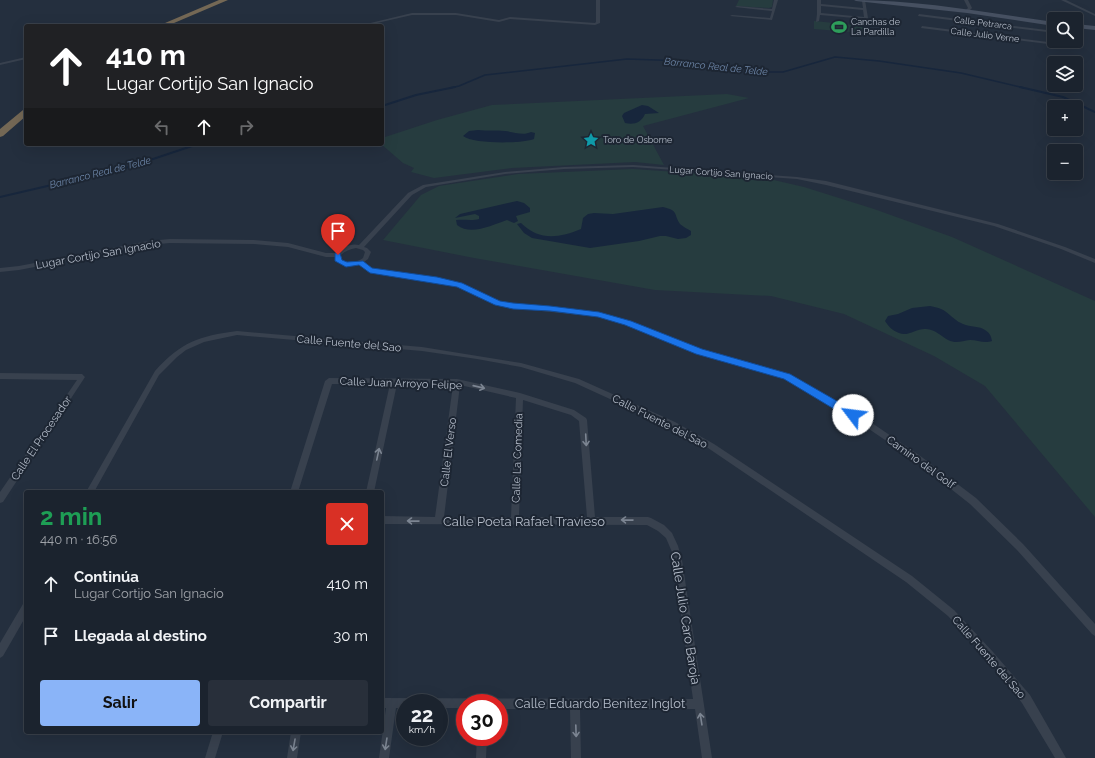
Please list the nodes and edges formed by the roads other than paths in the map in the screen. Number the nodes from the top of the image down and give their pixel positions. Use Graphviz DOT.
graph roads {
  1 [pos="215,0"];
  2 [pos="225,0"];
  3 [pos="230,0"];
  4 [pos="598,0"];
  5 [pos="776,0"];
  6 [pos="819,0"];
  7 [pos="856,0"];
  8 [pos="966,0"];
  9 [pos="1063,0"];
  10 [pos="864,1"];
  11 [pos="819,5"];
  12 [pos="210,6"];
  13 [pos="737,7"];
  14 [pos="865,9"];
  15 [pos="774,10"];
  16 [pos="967,11"];
  17 [pos="984,13"];
  18 [pos="819,14"];
  19 [pos="520,15"];
  20 [pos="919,15"];
  21 [pos="1095,15"];
  22 [pos="732,16"];
  23 [pos="515,18"];
  24 [pos="817,21"];
  25 [pos="986,23"];
  26 [pos="1047,23"];
  27 [pos="160,24"];
  28 [pos="161,24"];
  29 [pos="368,24"];
  30 [pos="922,27"];
  31 [pos="1083,27"];
  32 [pos="1095,28"];
  33 [pos="1047,31"];
  34 [pos="988,35"];
  35 [pos="1047,43"];
  36 [pos="24,58"];
  37 [pos="0,64"];
  38 [pos="24,103"];
  39 [pos="24,114"];
  40 [pos="0,122"];
  41 [pos="14,122"];
  42 [pos="0,134"];
  43 [pos="0,142"];
  44 [pos="361,247"];
  45 [pos="338,255"];
  46 [pos="360,262"];
  47 [pos="1095,262"];
  48 [pos="0,270"];
  49 [pos="0,376"];
  50 [pos="394,381"];
  51 [pos="457,382"];
  52 [pos="520,396"];
  53 [pos="91,490"];
  54 [pos="295,490"];
  55 [pos="370,490"];
  56 [pos="0,499"];
  57 [pos="384,520"];
  58 [pos="515,520"];
  59 [pos="591,520"];
  60 [pos="439,522"];
  61 [pos="664,529"];
  62 [pos="24,611"];
  63 [pos="1095,632"];
  64 [pos="0,653"];
  65 [pos="387,703"];
  66 [pos="456,703"];
  67 [pos="508,703"];
  68 [pos="575,704"];
  69 [pos="699,704"];
  70 [pos="217,734"];
  71 [pos="296,734"];
  72 [pos="482,746"];
  73 [pos="210,758"];
  74 [pos="292,758"];
  75 [pos="384,758"];
  76 [pos="481,758"];
  77 [pos="576,758"];
  78 [pos="707,758"];
  79 [pos="1061,758"];
  1 -- 27 [label="highway"];
  2 -- 12 [label="highway"];
  3 -- 12 [label="highway"];
  4 -- 23 [label="street"];
  5 -- 15 [label="street"];
  6 -- 11 [label="street"];
  7 -- 10 [label="street"];
  8 -- 16 [label="street"];
  9 -- 21 [label="street"];
  10 -- 14 [label="street"];
  10 -- 16 [label="street"];
  11 -- 14 [label="street"];
  11 -- 18 [label="street"];
  12 -- 28 [label="highway"];
  13 -- 15 [label="street"];
  14 -- 18 [label="street"];
  15 -- 22 [label="street"];
  16 -- 17 [label="street"];
  17 -- 25 [label="street"];
  17 -- 26 [label="street"];
  18 -- 24 [label="street"];
  19 -- 23 [label="street"];
  20 -- 25 [label="street, Calle Petrarca"];
  23 -- 29 [label="street"];
  25 -- 33 [label="street, Calle Petrarca"];
  25 -- 34 [label="street"];
  30 -- 34 [label="street, Calle Julio Verne"];
  31 -- 32 [label="street"];
  34 -- 35 [label="street, Calle Julio Verne"];
  36 -- 37 [label="street"];
  38 -- 40 [label="highway"];
  39 -- 41 [label="highway"];
  41 -- 42 [label="highway"];
  41 -- 43 [label="highway"];
  44 -- 45 [label="street"];
  44 -- 46 [label="street"];
  44 -- 47 [label="street, Lugar Cortijo San Ignacio"];
  45 -- 46 [label="street, Lugar Cortijo San Ignacio"];
  45 -- 48 [label="street, Lugar Cortijo San Ignacio"];
  46 -- 63 [label="street, Camino del Golf"];
  49 -- 56 [label="street, Calle El Procesador"];
  50 -- 51 [label="street, Calle Juan Arroyo Felipe"];
  50 -- 54 [label="street, Calle Juan Arroyo Felipe"];
  55 -- 50 [label="street, one-way"];
  51 -- 52 [label="street, Calle Juan Arroyo Felipe, one-way"];
  51 -- 60 [label="street, Calle El Verso"];
  52 -- 58 [label="street, Calle La Comedia"];
  52 -- 59 [label="street, Calle Juan Arroyo Felipe, one-way"];
  53 -- 79 [label="street, Calle Fuente del Sao"];
  60 -- 57 [label="street, Calle Poeta Rafael Travieso, one-way"];
  58 -- 59 [label="street, Calle Poeta Rafael Travieso"];
  58 -- 60 [label="street, Calle Poeta Rafael Travieso"];
  61 -- 59 [label="street, Calle Poeta Rafael Travieso, one-way"];
  61 -- 69 [label="street, Calle Julio Caro Baroja"];
  62 -- 64 [label="street"];
  65 -- 66 [label="street, Calle Eduardo Benítez Inglot"];
  65 -- 75 [label="street, one-way"];
  67 -- 68 [label="street, Calle Eduardo Benítez Inglot"];
  68 -- 69 [label="street, Calle Eduardo Benítez Inglot"];
  68 -- 77 [label="street, one-way"];
  78 -- 69 [label="street, Calle Julio Caro Baroja, one-way"];
  70 -- 73 [label="street"];
  71 -- 74 [label="street, one-way"];
  72 -- 76 [label="street"];
}
